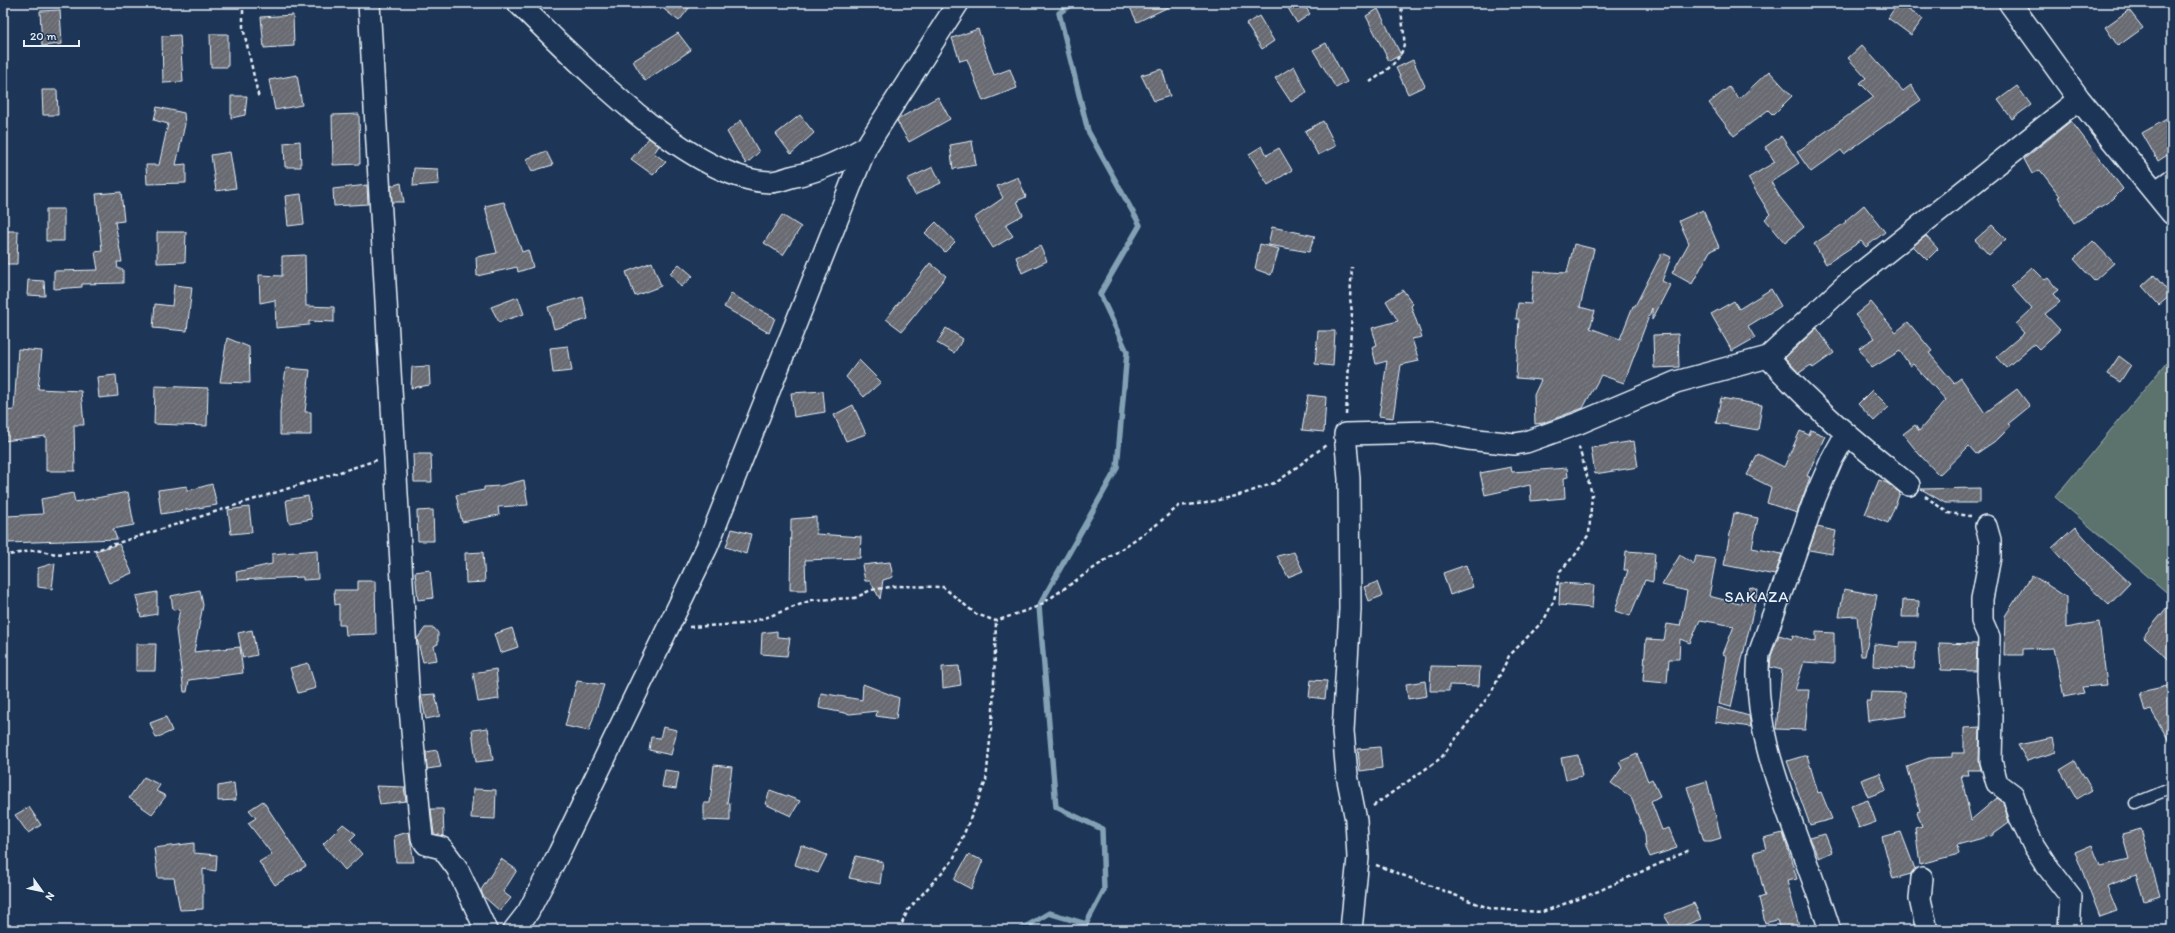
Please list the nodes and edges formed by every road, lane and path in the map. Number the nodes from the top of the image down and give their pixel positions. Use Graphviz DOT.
graph roads {
  1 [pos="243,3"];
  2 [pos="369,3"];
  3 [pos="518,3"];
  4 [pos="958,3"];
  5 [pos="1402,3"];
  6 [pos="2010,3"];
  7 [pos="1370,82"];
  8 [pos="259,99"];
  9 [pos="2079,99"];
  10 [pos="866,147"];
  11 [pos="2172,180"];
  12 [pos="2155,192"];
  13 [pos="2172,213"];
  14 [pos="1352,267"];
  15 [pos="1768,357"];
  16 [pos="1572,424"];
  17 [pos="1345,434"];
  18 [pos="1846,434"];
  19 [pos="394,455"];
  20 [pos="1909,485"];
  21 [pos="1986,526"];
  22 [pos="3,556"];
  23 [pos="996,621"];
  24 [pos="667,628"];
  25 [pos="2172,788"];
  26 [pos="2135,804"];
  27 [pos="1356,820"];
  28 [pos="1690,850"];
  29 [pos="1358,858"];
  30 [pos="1922,878"];
  31 [pos="486,930"];
  32 [pos="514,930"];
  33 [pos="899,930"];
  34 [pos="1351,930"];
  35 [pos="1830,930"];
  36 [pos="1927,930"];
  37 [pos="2069,930"];
  1 -- 8 [label="path"];
  2 -- 19 [label="street"];
  3 -- 10 [label="street"];
  4 -- 10 [label="street"];
  5 -- 7 [label="path"];
  6 -- 9 [label="street"];
  9 -- 12 [label="street"];
  9 -- 15 [label="street"];
  10 -- 24 [label="street"];
  11 -- 12 [label="street"];
  12 -- 13 [label="street"];
  14 -- 17 [label="path"];
  15 -- 16 [label="street"];
  15 -- 18 [label="street"];
  16 -- 17 [label="street"];
  16 -- 27 [label="path"];
  17 -- 23 [label="path"];
  17 -- 27 [label="street"];
  18 -- 20 [label="street"];
  18 -- 35 [label="street"];
  19 -- 22 [label="path"];
  19 -- 31 [label="street"];
  20 -- 21 [label="path"];
  21 -- 37 [label="street"];
  23 -- 24 [label="path"];
  23 -- 33 [label="path"];
  24 -- 32 [label="street"];
  25 -- 26 [label="lane"];
  27 -- 29 [label="street"];
  28 -- 29 [label="path"];
  29 -- 34 [label="street"];
  30 -- 36 [label="street"];
}
